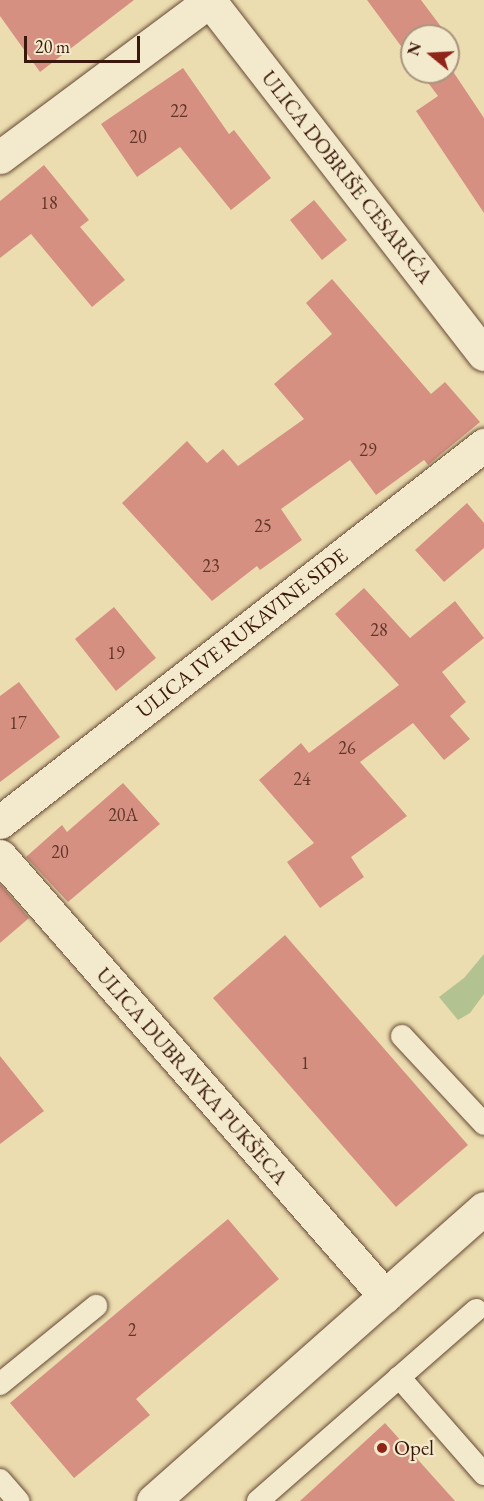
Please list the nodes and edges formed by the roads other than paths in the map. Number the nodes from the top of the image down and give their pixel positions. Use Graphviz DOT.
graph roads {
  1 [pos="210,0"];
  2 [pos="0,157"];
  3 [pos="484,354"];
  4 [pos="484,445"];
  5 [pos="0,822"];
  6 [pos="0,856"];
  7 [pos="402,1036"];
  8 [pos="484,1124"];
  9 [pos="484,1208"];
  10 [pos="385,1296"];
  11 [pos="96,1306"];
  12 [pos="476,1310"];
  13 [pos="399,1377"];
  14 [pos="0,1384"];
  15 [pos="484,1474"];
  16 [pos="0,1480"];
  17 [pos="18,1501"];
  18 [pos="153,1501"];
  19 [pos="258,1501"];
  1 -- 2 [label="street"];
  1 -- 3 [label="street, ULICA DOBRIŠE CESARIĆA"];
  4 -- 5 [label="street, ULICA IVE RUKAVINE SIĐE"];
  6 -- 10 [label="street, ULICA DUBRAVKA PUKŠECA"];
  7 -- 8 [label="lane"];
  9 -- 10 [label="street"];
  10 -- 18 [label="street"];
  11 -- 14 [label="lane"];
  12 -- 13 [label="lane"];
  13 -- 15 [label="lane"];
  13 -- 19 [label="lane"];
  16 -- 17 [label="lane"];
}
